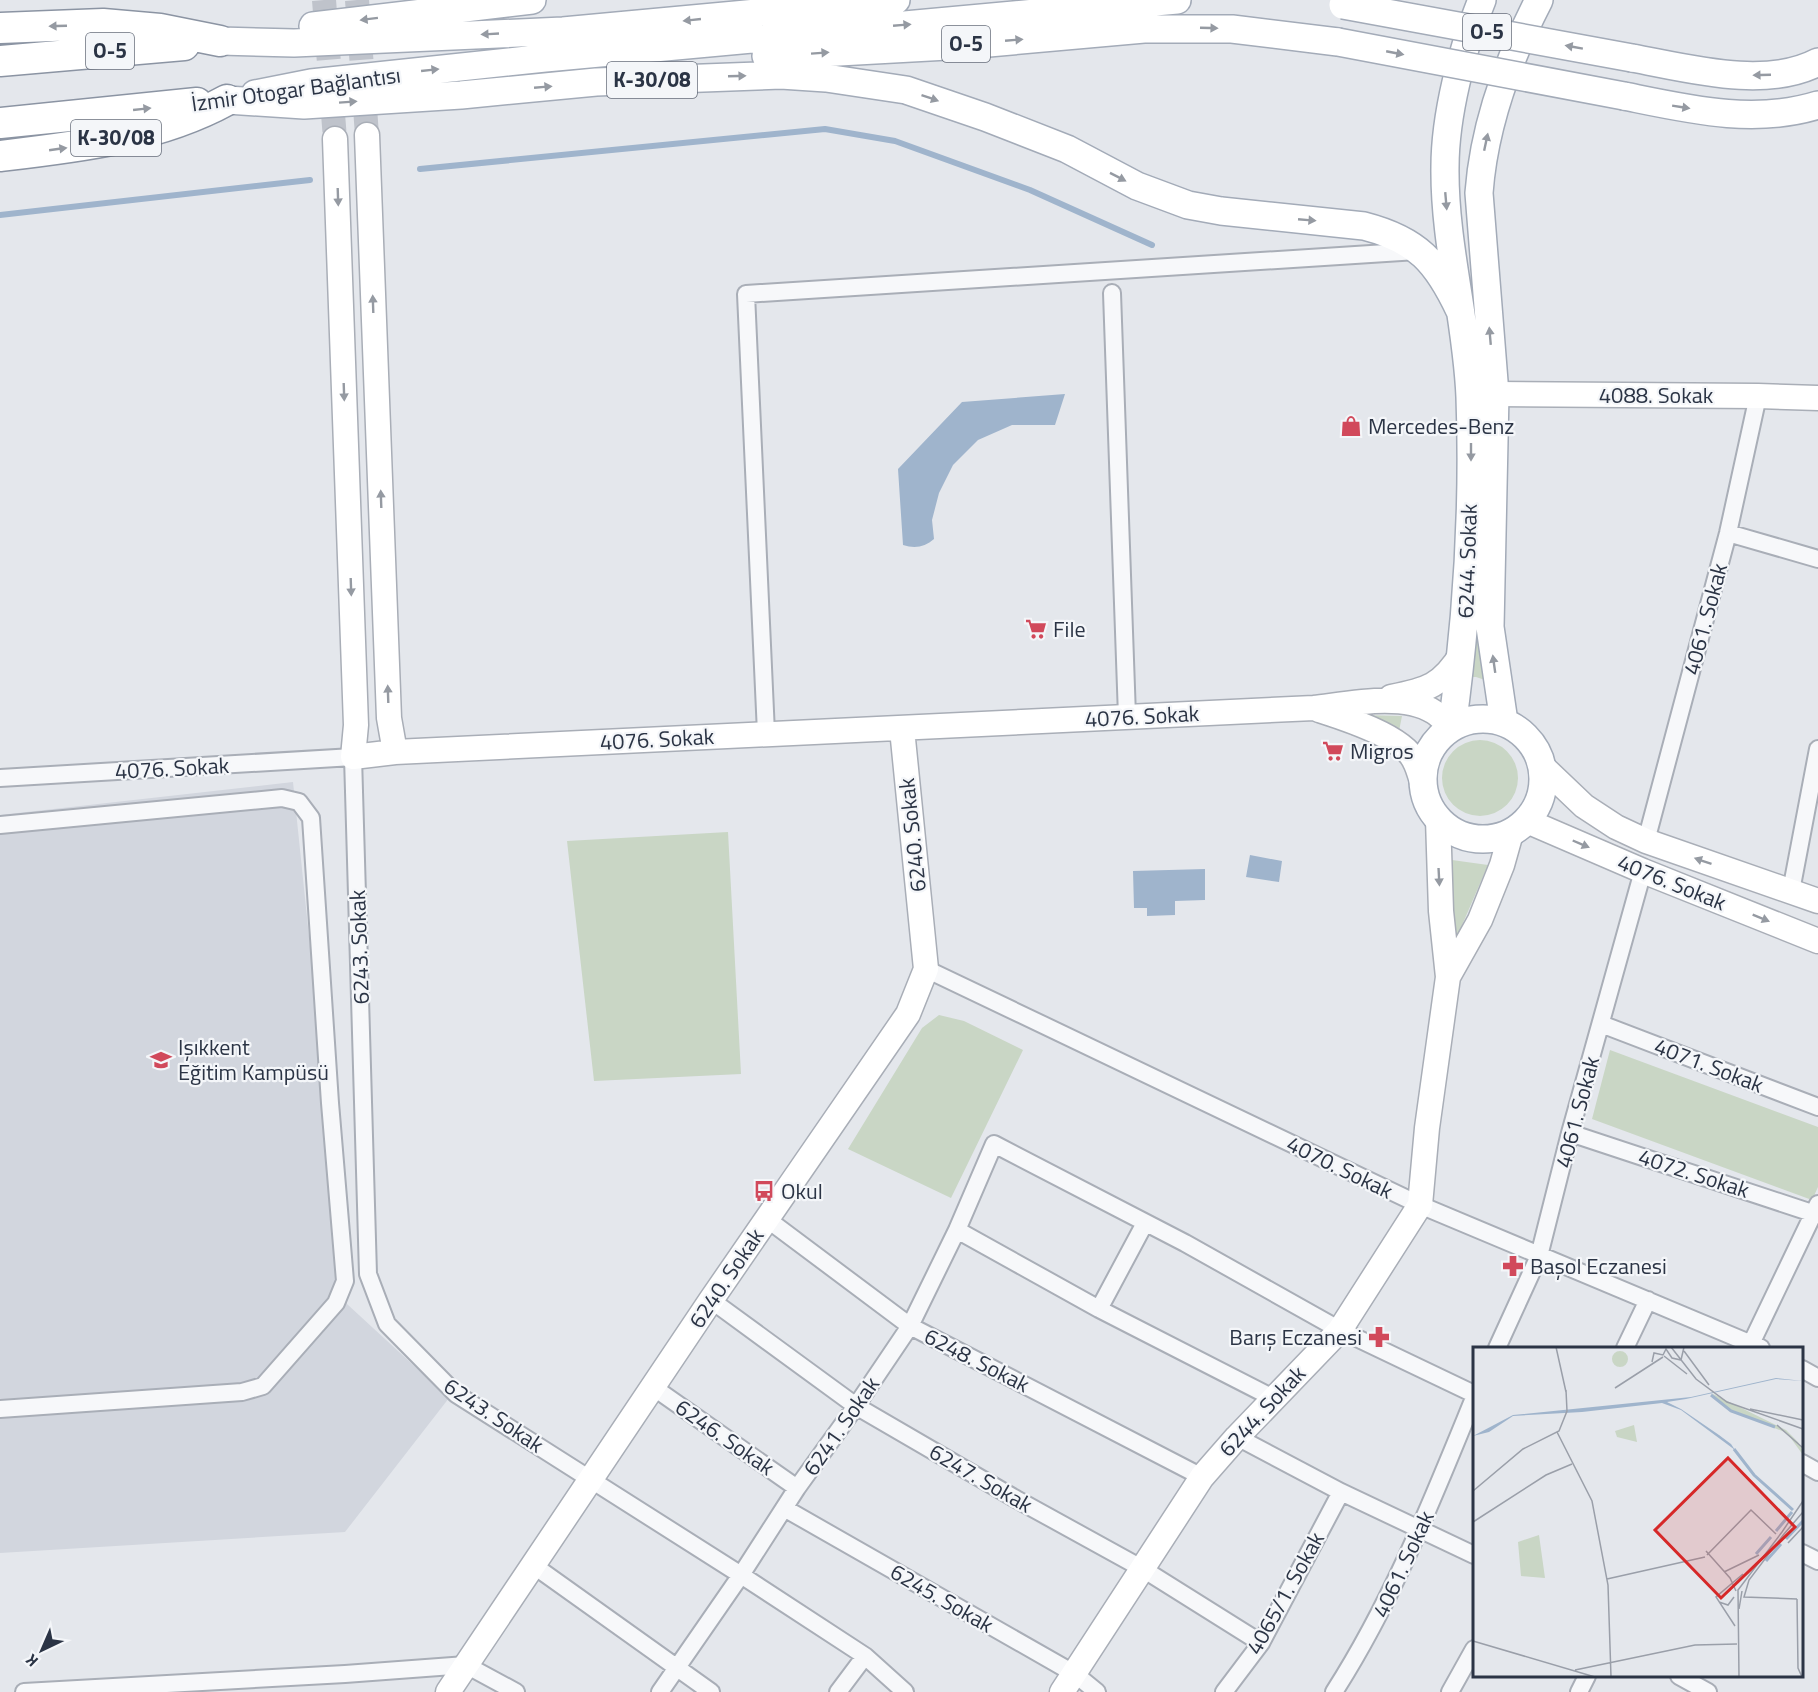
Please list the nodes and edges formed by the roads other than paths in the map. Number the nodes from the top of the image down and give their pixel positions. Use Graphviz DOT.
graph roads {
  1 [pos="532,0"];
  2 [pos="896,0"];
  3 [pos="1177,0"];
  4 [pos="1482,0"];
  5 [pos="1539,0"];
  6 [pos="1335,3"];
  7 [pos="0,28"];
  8 [pos="220,41"];
  9 [pos="591,42"];
  10 [pos="0,61"];
  11 [pos="1818,62"];
  12 [pos="596,82"];
  13 [pos="227,100"];
  14 [pos="1818,105"];
  15 [pos="0,123"];
  16 [pos="367,135"];
  17 [pos="336,139"];
  18 [pos="0,156"];
  19 [pos="1421,251"];
  20 [pos="1112,293"];
  21 [pos="1460,311"];
  22 [pos="1482,394"];
  23 [pos="1758,396"];
  24 [pos="1818,398"];
  25 [pos="1728,533"];
  26 [pos="1818,559"];
  27 [pos="1462,653"];
  28 [pos="1376,700"];
  29 [pos="1314,708"];
  30 [pos="1127,716"];
  31 [pos="1504,722"];
  32 [pos="1452,727"];
  33 [pos="902,729"];
  34 [pos="766,733"];
  35 [pos="1818,749"];
  36 [pos="396,752"];
  37 [pos="353,757"];
  38 [pos="1542,766"];
  39 [pos="0,778"];
  40 [pos="1422,782"];
  41 [pos="1437,819"];
  42 [pos="0,825"];
  43 [pos="1519,827"];
  44 [pos="1646,842"];
  45 [pos="1643,871"];
  46 [pos="1791,891"];
  47 [pos="1818,901"];
  48 [pos="1818,941"];
  49 [pos="926,969"];
  50 [pos="1448,977"];
  51 [pos="1600,1024"];
  52 [pos="1818,1107"];
  53 [pos="1570,1133"];
  54 [pos="1420,1205"];
  55 [pos="1816,1210"];
  56 [pos="767,1219"];
  57 [pos="1145,1223"];
  58 [pos="957,1230"];
  59 [pos="1539,1256"];
  60 [pos="711,1300"];
  61 [pos="1648,1300"];
  62 [pos="1099,1309"];
  63 [pos="910,1326"];
  64 [pos="1340,1329"];
  65 [pos="1497,1347"];
  66 [pos="1625,1347"];
  67 [pos="1754,1347"];
  68 [pos="1803,1370"];
  69 [pos="1818,1378"];
  70 [pos="653,1387"];
  71 [pos="1473,1396"];
  72 [pos="1274,1398"];
  73 [pos="1473,1398"];
  74 [pos="856,1406"];
  75 [pos="0,1409"];
  76 [pos="1237,1437"];
  77 [pos="1803,1464"];
  78 [pos="1818,1472"];
  79 [pos="1202,1477"];
  80 [pos="591,1479"];
  81 [pos="797,1488"];
  82 [pos="1341,1492"];
  83 [pos="784,1508"];
  84 [pos="1421,1528"];
  85 [pos="1473,1554"];
  86 [pos="1803,1554"];
  87 [pos="1818,1562"];
  88 [pos="533,1565"];
  89 [pos="1143,1569"];
  90 [pos="741,1575"];
  91 [pos="1261,1643"];
  92 [pos="1473,1650"];
  93 [pos="865,1656"];
  94 [pos="466,1665"];
  95 [pos="677,1666"];
  96 [pos="1586,1677"];
  97 [pos="1681,1677"];
  98 [pos="1068,1683"];
  99 [pos="513,1691"];
  100 [pos="1703,1691"];
  101 [pos="24,1692"];
  102 [pos="448,1692"];
  103 [pos="660,1692"];
  104 [pos="711,1692"];
  105 [pos="838,1692"];
  106 [pos="905,1692"];
  107 [pos="1097,1692"];
  108 [pos="1224,1692"];
  109 [pos="1334,1692"];
  110 [pos="1450,1692"];
  111 [pos="1579,1692"];
  1 -- 8 [label="main road, one-way"];
  2 -- 9 [label="main road, one-way"];
  9 -- 3 [label="main road, one-way"];
  4 -- 21 [label="main road, one-way"];
  22 -- 5 [label="main road, one-way"];
  11 -- 6 [label="main road, O-5, one-way, bridge"];
  8 -- 7 [label="highway, one-way"];
  9 -- 8 [label="main road, one-way"];
  8 -- 10 [label="highway, O-5"];
  13 -- 9 [label="main road, İzmir Otogar Bağlantısı, one-way"];
  13 -- 12 [label="main road, K-30/08, one-way"];
  12 -- 14 [label="main road, O-5, one-way, bridge"];
  12 -- 19 [label="main road, K-30/08, one-way"];
  15 -- 13 [label="highway, İzmir Otogar Bağlantısı, one-way"];
  18 -- 13 [label="highway, K-30/08, one-way"];
  36 -- 16 [label="main road, one-way"];
  17 -- 37 [label="main road, one-way"];
  19 -- 21 [label="main road"];
  19 -- 34 [label="street"];
  20 -- 30 [label="street"];
  21 -- 22 [label="main road"];
  22 -- 23 [label="main road, 4088. Sokak"];
  22 -- 27 [label="main road, 6244. Sokak, one-way"];
  31 -- 22 [label="main road, 6244. Sokak, one-way"];
  23 -- 24 [label="main road, 4088. Sokak"];
  23 -- 25 [label="street, 4061. Sokak"];
  25 -- 26 [label="street"];
  25 -- 44 [label="street, 4061. Sokak"];
  27 -- 28 [label="main road"];
  27 -- 32 [label="main road, 6244. Sokak"];
  28 -- 29 [label="main road, 4076. Sokak"];
  28 -- 32 [label="main road, 4076. Sokak"];
  29 -- 30 [label="main road, 4076. Sokak"];
  29 -- 40 [label="main road, 4076. Sokak"];
  30 -- 33 [label="main road, 4076. Sokak"];
  31 -- 32 [label="main road"];
  31 -- 38 [label="main road"];
  32 -- 40 [label="main road"];
  33 -- 34 [label="main road, 4076. Sokak"];
  33 -- 49 [label="main road, 6240. Sokak"];
  34 -- 36 [label="main road, 4076. Sokak"];
  35 -- 46 [label="street"];
  36 -- 37 [label="main road, 4076. Sokak"];
  37 -- 39 [label="street, 4076. Sokak"];
  37 -- 80 [label="street, 6243. Sokak"];
  38 -- 43 [label="main road"];
  38 -- 44 [label="main road, 4076. Sokak"];
  40 -- 41 [label="main road"];
  41 -- 43 [label="main road"];
  41 -- 50 [label="main road, 6244. Sokak, one-way"];
  42 -- 75 [label="street"];
  43 -- 45 [label="main road, 4076. Sokak, one-way"];
  43 -- 50 [label="main road, 6244. Sokak"];
  46 -- 44 [label="main road, 4076. Sokak, one-way"];
  45 -- 48 [label="main road, 4076. Sokak, one-way"];
  45 -- 51 [label="street, 4061. Sokak"];
  46 -- 47 [label="main road, 4076. Sokak"];
  49 -- 54 [label="street, 4070. Sokak"];
  49 -- 56 [label="main road, 6240. Sokak"];
  50 -- 54 [label="main road, 6244. Sokak"];
  51 -- 52 [label="street, 4071. Sokak"];
  51 -- 53 [label="street, 4061. Sokak"];
  53 -- 55 [label="street, 4072. Sokak"];
  53 -- 59 [label="street, 4061. Sokak"];
  54 -- 59 [label="street, 4070. Sokak"];
  54 -- 64 [label="main road, 6244. Sokak"];
  55 -- 67 [label="street"];
  56 -- 60 [label="main road, 6240. Sokak"];
  56 -- 63 [label="street, 6248. Sokak"];
  57 -- 58 [label="street, 6241. Sokak"];
  57 -- 62 [label="street"];
  57 -- 64 [label="street"];
  58 -- 62 [label="street"];
  58 -- 63 [label="street, 6241. Sokak"];
  59 -- 61 [label="street, 4070. Sokak"];
  59 -- 65 [label="street, 4061. Sokak"];
  60 -- 70 [label="main road, 6240. Sokak"];
  60 -- 74 [label="street, 6247. Sokak"];
  61 -- 66 [label="street"];
  61 -- 67 [label="street, 4070. Sokak"];
  62 -- 72 [label="street"];
  63 -- 74 [label="street, 6241. Sokak"];
  63 -- 79 [label="street, 6248. Sokak"];
  64 -- 71 [label="street"];
  64 -- 72 [label="main road, 6244. Sokak"];
  68 -- 69 [label="street"];
  70 -- 80 [label="main road, 6240. Sokak"];
  70 -- 81 [label="street, 6246. Sokak"];
  72 -- 76 [label="main road, 6244. Sokak"];
  73 -- 84 [label="street, 4061. Sokak"];
  74 -- 81 [label="street, 6241. Sokak"];
  74 -- 89 [label="street, 6247. Sokak"];
  76 -- 79 [label="main road, 6244. Sokak"];
  76 -- 82 [label="street"];
  77 -- 78 [label="street"];
  79 -- 89 [label="main road, 6244. Sokak"];
  80 -- 88 [label="main road, 6240. Sokak"];
  80 -- 90 [label="street, 6243. Sokak"];
  81 -- 83 [label="street, 6241. Sokak"];
  82 -- 84 [label="street"];
  82 -- 91 [label="street, 4065/1. Sokak"];
  83 -- 90 [label="street, 6241. Sokak"];
  83 -- 98 [label="street, 6245. Sokak"];
  84 -- 85 [label="street"];
  84 -- 109 [label="street, 4061. Sokak"];
  86 -- 87 [label="street"];
  88 -- 94 [label="main road, 6240. Sokak"];
  88 -- 95 [label="street"];
  89 -- 91 [label="street, 6247. Sokak"];
  89 -- 98 [label="main road, 6244. Sokak"];
  90 -- 93 [label="street, 6243. Sokak"];
  90 -- 95 [label="street, 6241. Sokak"];
  91 -- 108 [label="street, 4065/1. Sokak"];
  92 -- 110 [label="street"];
  93 -- 105 [label="street"];
  93 -- 106 [label="street, 6243. Sokak"];
  94 -- 99 [label="street"];
  94 -- 101 [label="street"];
  94 -- 102 [label="main road, 6240. Sokak"];
  95 -- 103 [label="street, 6241. Sokak"];
  95 -- 104 [label="street"];
  96 -- 111 [label="street"];
  97 -- 100 [label="street"];
  98 -- 107 [label="street, 6245. Sokak"];
}
